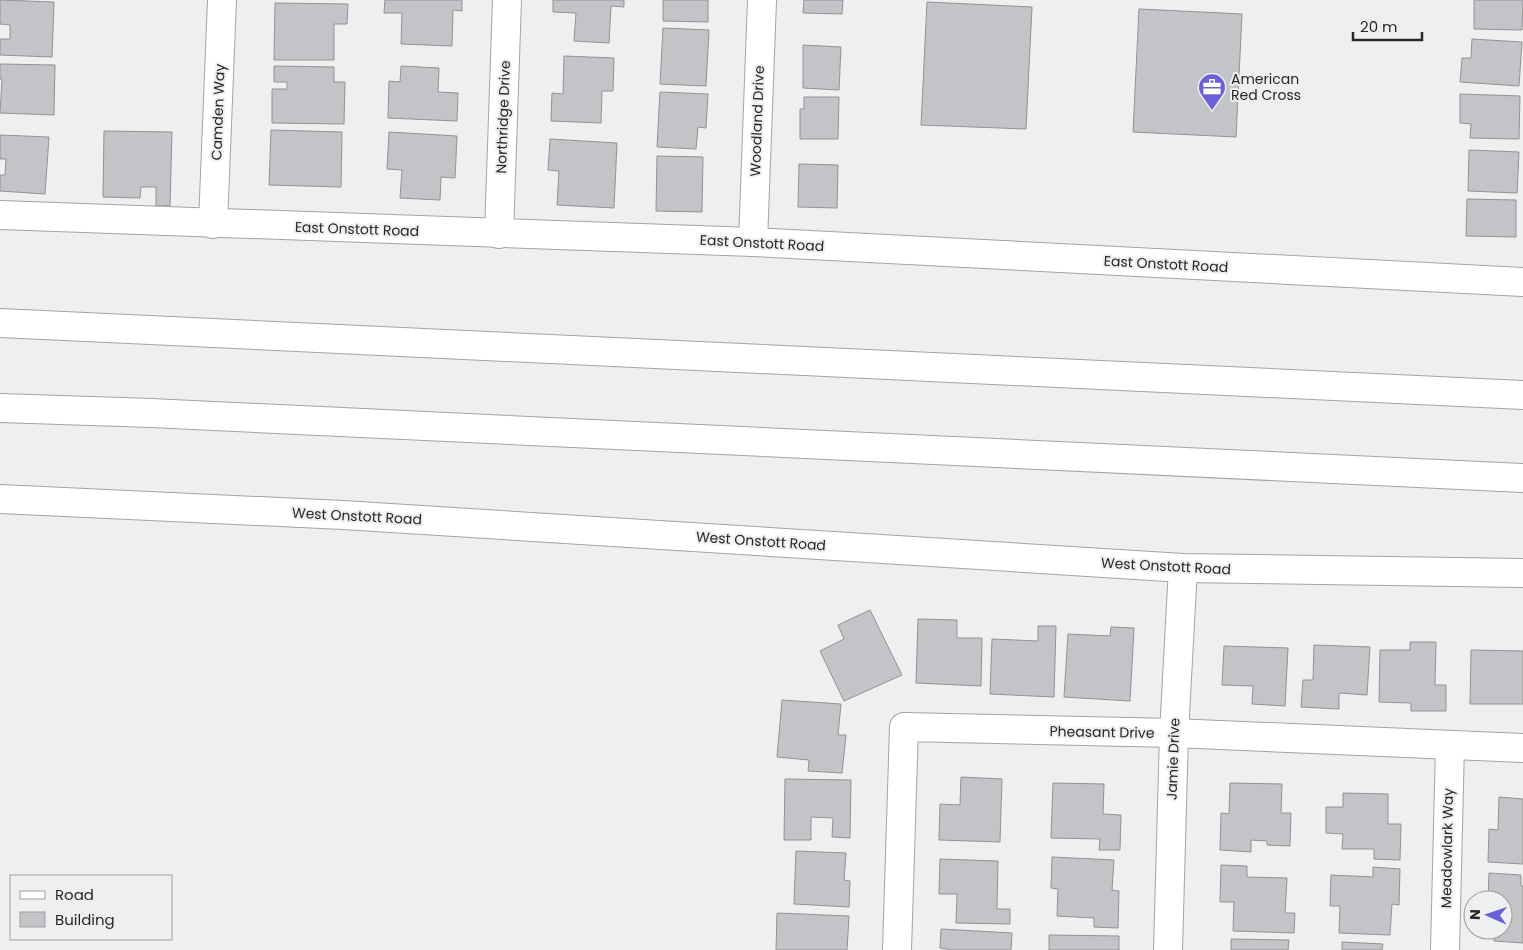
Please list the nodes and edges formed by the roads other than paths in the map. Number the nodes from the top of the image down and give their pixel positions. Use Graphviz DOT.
graph roads {
  1 [pos="222,0"];
  2 [pos="507,0"];
  3 [pos="762,0"];
  4 [pos="0,215"];
  5 [pos="213,224"];
  6 [pos="499,234"];
  7 [pos="753,242"];
  8 [pos="1523,282"];
  9 [pos="0,323"];
  10 [pos="1523,395"];
  11 [pos="0,408"];
  12 [pos="1523,478"];
  13 [pos="0,500"];
  14 [pos="1182,568"];
  15 [pos="1523,573"];
  16 [pos="1174,733"];
  17 [pos="1450,745"];
  18 [pos="1523,748"];
  19 [pos="897,950"];
  20 [pos="1168,950"];
  21 [pos="1445,950"];
  1 -- 5 [label="main road, Camden Way"];
  2 -- 6 [label="main road, Northridge Drive"];
  3 -- 7 [label="main road, Woodland Drive"];
  4 -- 5 [label="main road, East Onstott Road"];
  5 -- 6 [label="main road, East Onstott Road"];
  6 -- 7 [label="main road, East Onstott Road"];
  7 -- 8 [label="main road, East Onstott Road"];
  9 -- 10 [label="main road"];
  11 -- 12 [label="main road"];
  13 -- 14 [label="main road, West Onstott Road"];
  14 -- 15 [label="main road, West Onstott Road"];
  14 -- 16 [label="main road, Jamie Drive"];
  16 -- 17 [label="main road, Pheasant Drive"];
  16 -- 19 [label="main road, Pheasant Drive"];
  16 -- 20 [label="main road, Jamie Drive"];
  17 -- 18 [label="main road, Pheasant Drive"];
  17 -- 21 [label="main road, Meadowlark Way"];
}
